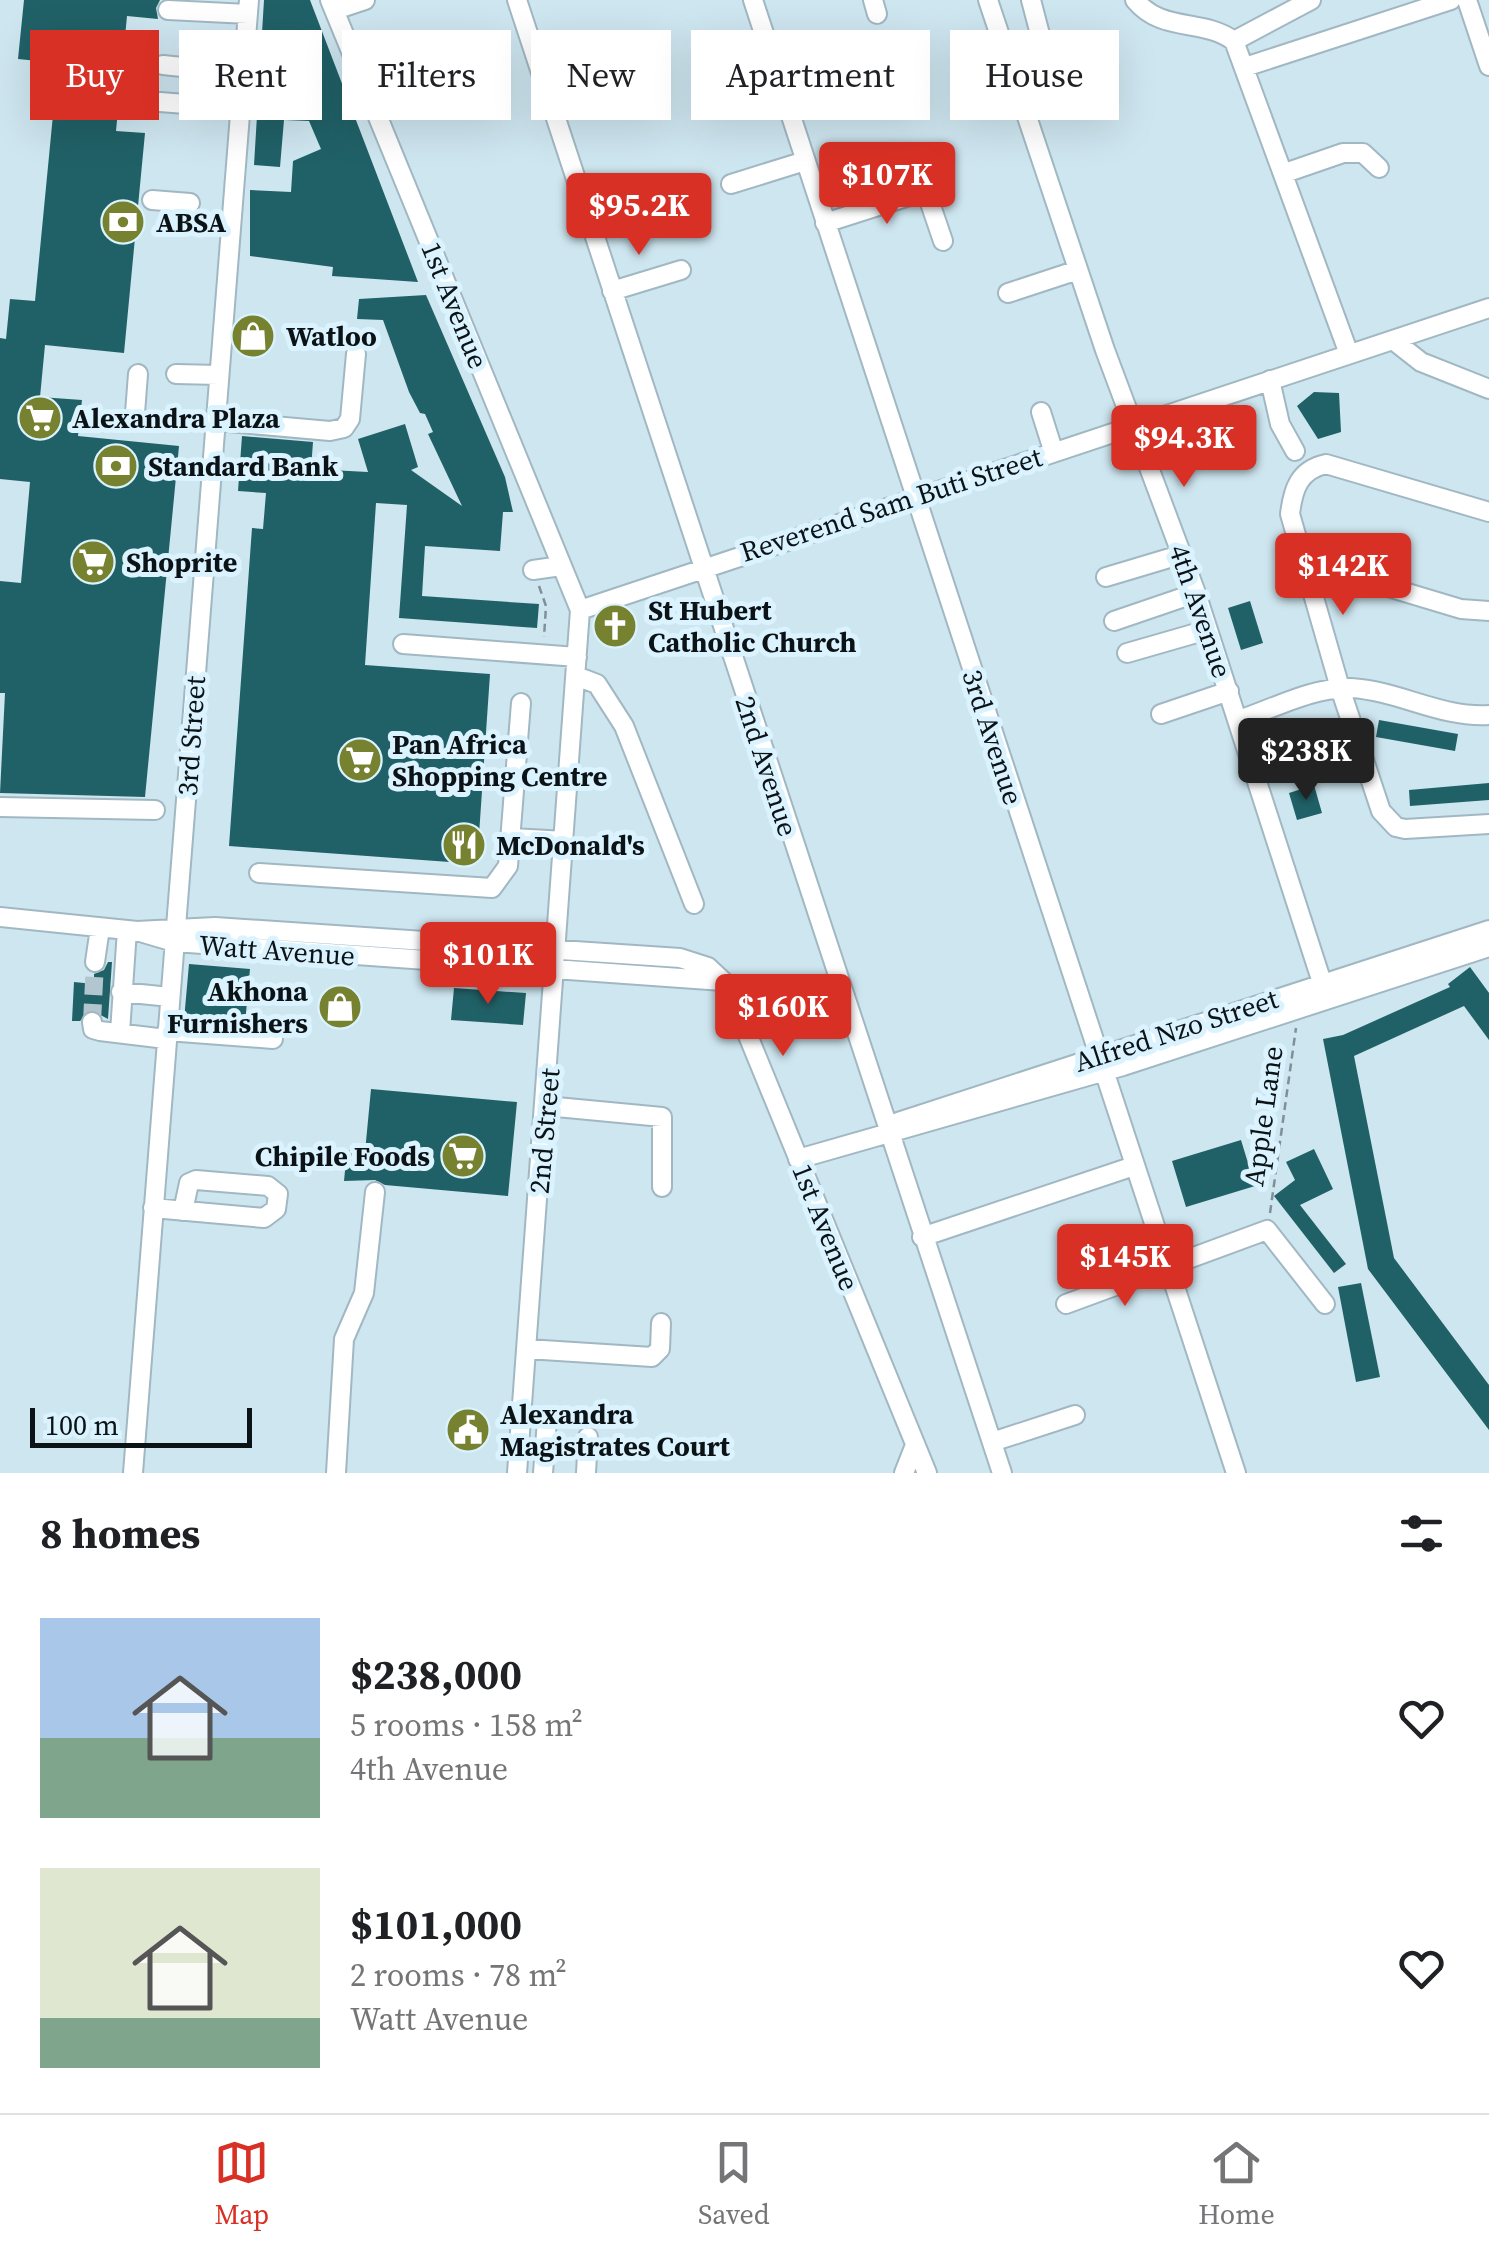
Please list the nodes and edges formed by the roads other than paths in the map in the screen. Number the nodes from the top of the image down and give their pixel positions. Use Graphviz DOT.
graph roads {
  1 [pos="366,0"];
  2 [pos="517,0"];
  3 [pos="753,0"];
  4 [pos="988,0"];
  5 [pos="1031,0"];
  6 [pos="1136,0"];
  7 [pos="1311,0"];
  8 [pos="1451,0"];
  9 [pos="1467,0"];
  10 [pos="332,5"];
  11 [pos="248,7"];
  12 [pos="168,10"];
  13 [pos="998,30"];
  14 [pos="1039,30"];
  15 [pos="1234,41"];
  16 [pos="163,66"];
  17 [pos="1489,66"];
  18 [pos="179,67"];
  19 [pos="1245,67"];
  20 [pos="160,102"];
  21 [pos="179,104"];
  22 [pos="1029,120"];
  23 [pos="805,161"];
  24 [pos="1379,168"];
  25 [pos="1284,173"];
  26 [pos="730,184"];
  27 [pos="152,200"];
  28 [pos="190,202"];
  29 [pos="825,223"];
  30 [pos="944,241"];
  31 [pos="681,270"];
  32 [pos="1078,270"];
  33 [pos="612,291"];
  34 [pos="1008,293"];
  35 [pos="1489,308"];
  36 [pos="1394,340"];
  37 [pos="356,354"];
  38 [pos="1350,354"];
  39 [pos="138,374"];
  40 [pos="176,374"];
  41 [pos="219,375"];
  42 [pos="1270,380"];
  43 [pos="1489,389"];
  44 [pos="1041,412"];
  45 [pos="135,413"];
  46 [pos="216,421"];
  47 [pos="1132,426"];
  48 [pos="1053,450"];
  49 [pos="1295,450"];
  50 [pos="914,496"];
  51 [pos="1489,512"];
  52 [pos="1183,554"];
  53 [pos="1301,562"];
  54 [pos="562,566"];
  55 [pos="702,567"];
  56 [pos="534,570"];
  57 [pos="1106,577"];
  58 [pos="1196,593"];
  59 [pos="580,610"];
  60 [pos="1489,612"];
  61 [pos="1114,621"];
  62 [pos="1207,630"];
  63 [pos="404,644"];
  64 [pos="1127,653"];
  65 [pos="576,666"];
  66 [pos="1340,688"];
  67 [pos="1229,692"];
  68 [pos="521,703"];
  69 [pos="1161,714"];
  70 [pos="1489,715"];
  71 [pos="1239,720"];
  72 [pos="0,807"];
  73 [pos="154,810"];
  74 [pos="1489,824"];
  75 [pos="512,838"];
  76 [pos="565,841"];
  77 [pos="259,873"];
  78 [pos="694,904"];
  79 [pos="0,918"];
  80 [pos="100,928"];
  81 [pos="132,930"];
  82 [pos="1489,930"];
  83 [pos="175,934"];
  84 [pos="558,946"];
  85 [pos="1489,948"];
  86 [pos="95,962"];
  87 [pos="557,970"];
  88 [pos="723,982"];
  89 [pos="1324,990"];
  90 [pos="121,992"];
  91 [pos="170,997"];
  92 [pos="92,1022"];
  93 [pos="120,1032"];
  94 [pos="167,1035"];
  95 [pos="273,1038"];
  96 [pos="1100,1064"];
  97 [pos="546,1106"];
  98 [pos="887,1131"];
  99 [pos="798,1158"];
  100 [pos="1134,1166"];
  101 [pos="662,1188"];
  102 [pos="375,1192"];
  103 [pos="154,1208"];
  104 [pos="183,1211"];
  105 [pos="922,1236"];
  106 [pos="1169,1269"];
  107 [pos="1066,1304"];
  108 [pos="1326,1304"];
  109 [pos="662,1323"];
  110 [pos="527,1349"];
  111 [pos="1075,1416"];
  112 [pos="547,1420"];
  113 [pos="588,1437"];
  114 [pos="992,1442"];
  115 [pos="915,1445"];
  116 [pos="133,1473"];
  117 [pos="336,1473"];
  118 [pos="517,1473"];
  119 [pos="543,1473"];
  120 [pos="586,1473"];
  121 [pos="904,1473"];
  122 [pos="927,1473"];
  123 [pos="1002,1473"];
  124 [pos="1236,1473"];
  1 -- 10 [label="street"];
  2 -- 33 [label="street, 2nd Avenue"];
  3 -- 23 [label="street, 3rd Avenue"];
  4 -- 13 [label="street, 4th Avenue"];
  5 -- 14 [label="street"];
  6 -- 15 [label="street"];
  7 -- 15 [label="street"];
  8 -- 19 [label="street"];
  9 -- 17 [label="street"];
  10 -- 54 [label="street, 1st Avenue"];
  11 -- 12 [label="street"];
  11 -- 41 [label="street, 3rd Street"];
  15 -- 19 [label="street"];
  16 -- 18 [label="street"];
  19 -- 25 [label="street"];
  20 -- 21 [label="street"];
  22 -- 32 [label="street, 4th Avenue"];
  23 -- 26 [label="street"];
  23 -- 29 [label="street, 3rd Avenue"];
  24 -- 25 [label="street"];
  25 -- 38 [label="street"];
  27 -- 28 [label="street"];
  29 -- 30 [label="street"];
  29 -- 50 [label="street, 3rd Avenue"];
  31 -- 33 [label="street"];
  32 -- 34 [label="street"];
  32 -- 47 [label="street, 4th Avenue"];
  33 -- 55 [label="street, 2nd Avenue"];
  35 -- 36 [label="street, Reverend Sam Buti Street"];
  36 -- 38 [label="street, Reverend Sam Buti Street"];
  36 -- 43 [label="street"];
  37 -- 46 [label="street"];
  38 -- 42 [label="street, Reverend Sam Buti Street"];
  39 -- 45 [label="street"];
  40 -- 41 [label="street"];
  41 -- 46 [label="street, 3rd Street"];
  42 -- 47 [label="street, Reverend Sam Buti Street"];
  42 -- 49 [label="street"];
  44 -- 48 [label="street"];
  46 -- 83 [label="street, 3rd Street"];
  47 -- 48 [label="street, Reverend Sam Buti Street"];
  47 -- 52 [label="street, 4th Avenue"];
  48 -- 50 [label="street, Reverend Sam Buti Street"];
  50 -- 55 [label="street, Reverend Sam Buti Street"];
  50 -- 96 [label="street, 3rd Avenue"];
  51 -- 53 [label="street"];
  52 -- 57 [label="street"];
  52 -- 58 [label="street, 4th Avenue"];
  53 -- 60 [label="street"];
  53 -- 66 [label="street"];
  54 -- 56 [label="street"];
  54 -- 59 [label="street, 1st Avenue"];
  55 -- 59 [label="street, Reverend Sam Buti Street"];
  55 -- 98 [label="street, 2nd Avenue"];
  58 -- 61 [label="street"];
  58 -- 62 [label="street, 4th Avenue"];
  59 -- 65 [label="street, 2nd Street"];
  62 -- 64 [label="street"];
  62 -- 67 [label="street, 4th Avenue"];
  63 -- 65 [label="street"];
  65 -- 76 [label="street, 2nd Street"];
  65 -- 78 [label="street"];
  66 -- 70 [label="street"];
  66 -- 71 [label="street"];
  66 -- 74 [label="street"];
  67 -- 69 [label="street"];
  67 -- 71 [label="street, 4th Avenue"];
  68 -- 75 [label="street"];
  71 -- 89 [label="street, 4th Avenue"];
  72 -- 73 [label="street"];
  75 -- 76 [label="street"];
  75 -- 77 [label="street"];
  76 -- 84 [label="street, 2nd Street"];
  79 -- 80 [label="street, Watt Avenue"];
  80 -- 81 [label="street, Watt Avenue"];
  80 -- 86 [label="street"];
  81 -- 83 [label="street, Watt Avenue"];
  81 -- 90 [label="street"];
  82 -- 89 [label="street, Alfred Nzo Street"];
  83 -- 84 [label="street, Watt Avenue"];
  83 -- 87 [label="street, Watt Avenue"];
  83 -- 91 [label="street, 3rd Street"];
  84 -- 87 [label="street, 2nd Street"];
  84 -- 88 [label="street, Watt Avenue"];
  85 -- 89 [label="street, Alfred Nzo Street"];
  87 -- 88 [label="street, Watt Avenue"];
  87 -- 97 [label="street, 2nd Street"];
  88 -- 99 [label="street, 1st Avenue"];
  89 -- 96 [label="street, Alfred Nzo Street"];
  89 -- 96 [label="street, Alfred Nzo Street"];
  90 -- 91 [label="street"];
  90 -- 93 [label="street"];
  91 -- 94 [label="street, 3rd Street"];
  92 -- 93 [label="street"];
  93 -- 94 [label="street"];
  94 -- 95 [label="street"];
  94 -- 103 [label="street, 3rd Street"];
  96 -- 98 [label="street, Alfred Nzo Street"];
  96 -- 100 [label="street, 3rd Avenue"];
  97 -- 101 [label="street"];
  97 -- 110 [label="street, 2nd Street"];
  98 -- 99 [label="street, Alfred Nzo Street"];
  98 -- 105 [label="street, 2nd Avenue"];
  99 -- 115 [label="street, 1st Avenue"];
  100 -- 105 [label="street"];
  100 -- 106 [label="street, 3rd Avenue"];
  102 -- 117 [label="street"];
  103 -- 104 [label="street"];
  103 -- 116 [label="street, 3rd Street"];
  104 -- 104 [label="street"];
  105 -- 114 [label="street, 2nd Avenue"];
  106 -- 107 [label="street"];
  106 -- 108 [label="street"];
  106 -- 124 [label="street, 3rd Avenue"];
  109 -- 110 [label="street"];
  110 -- 118 [label="street, 2nd Street"];
  111 -- 114 [label="street"];
  112 -- 119 [label="street"];
  113 -- 120 [label="street"];
  114 -- 123 [label="street, 2nd Avenue"];
  115 -- 121 [label="street"];
  115 -- 122 [label="street, 1st Avenue"];
}
